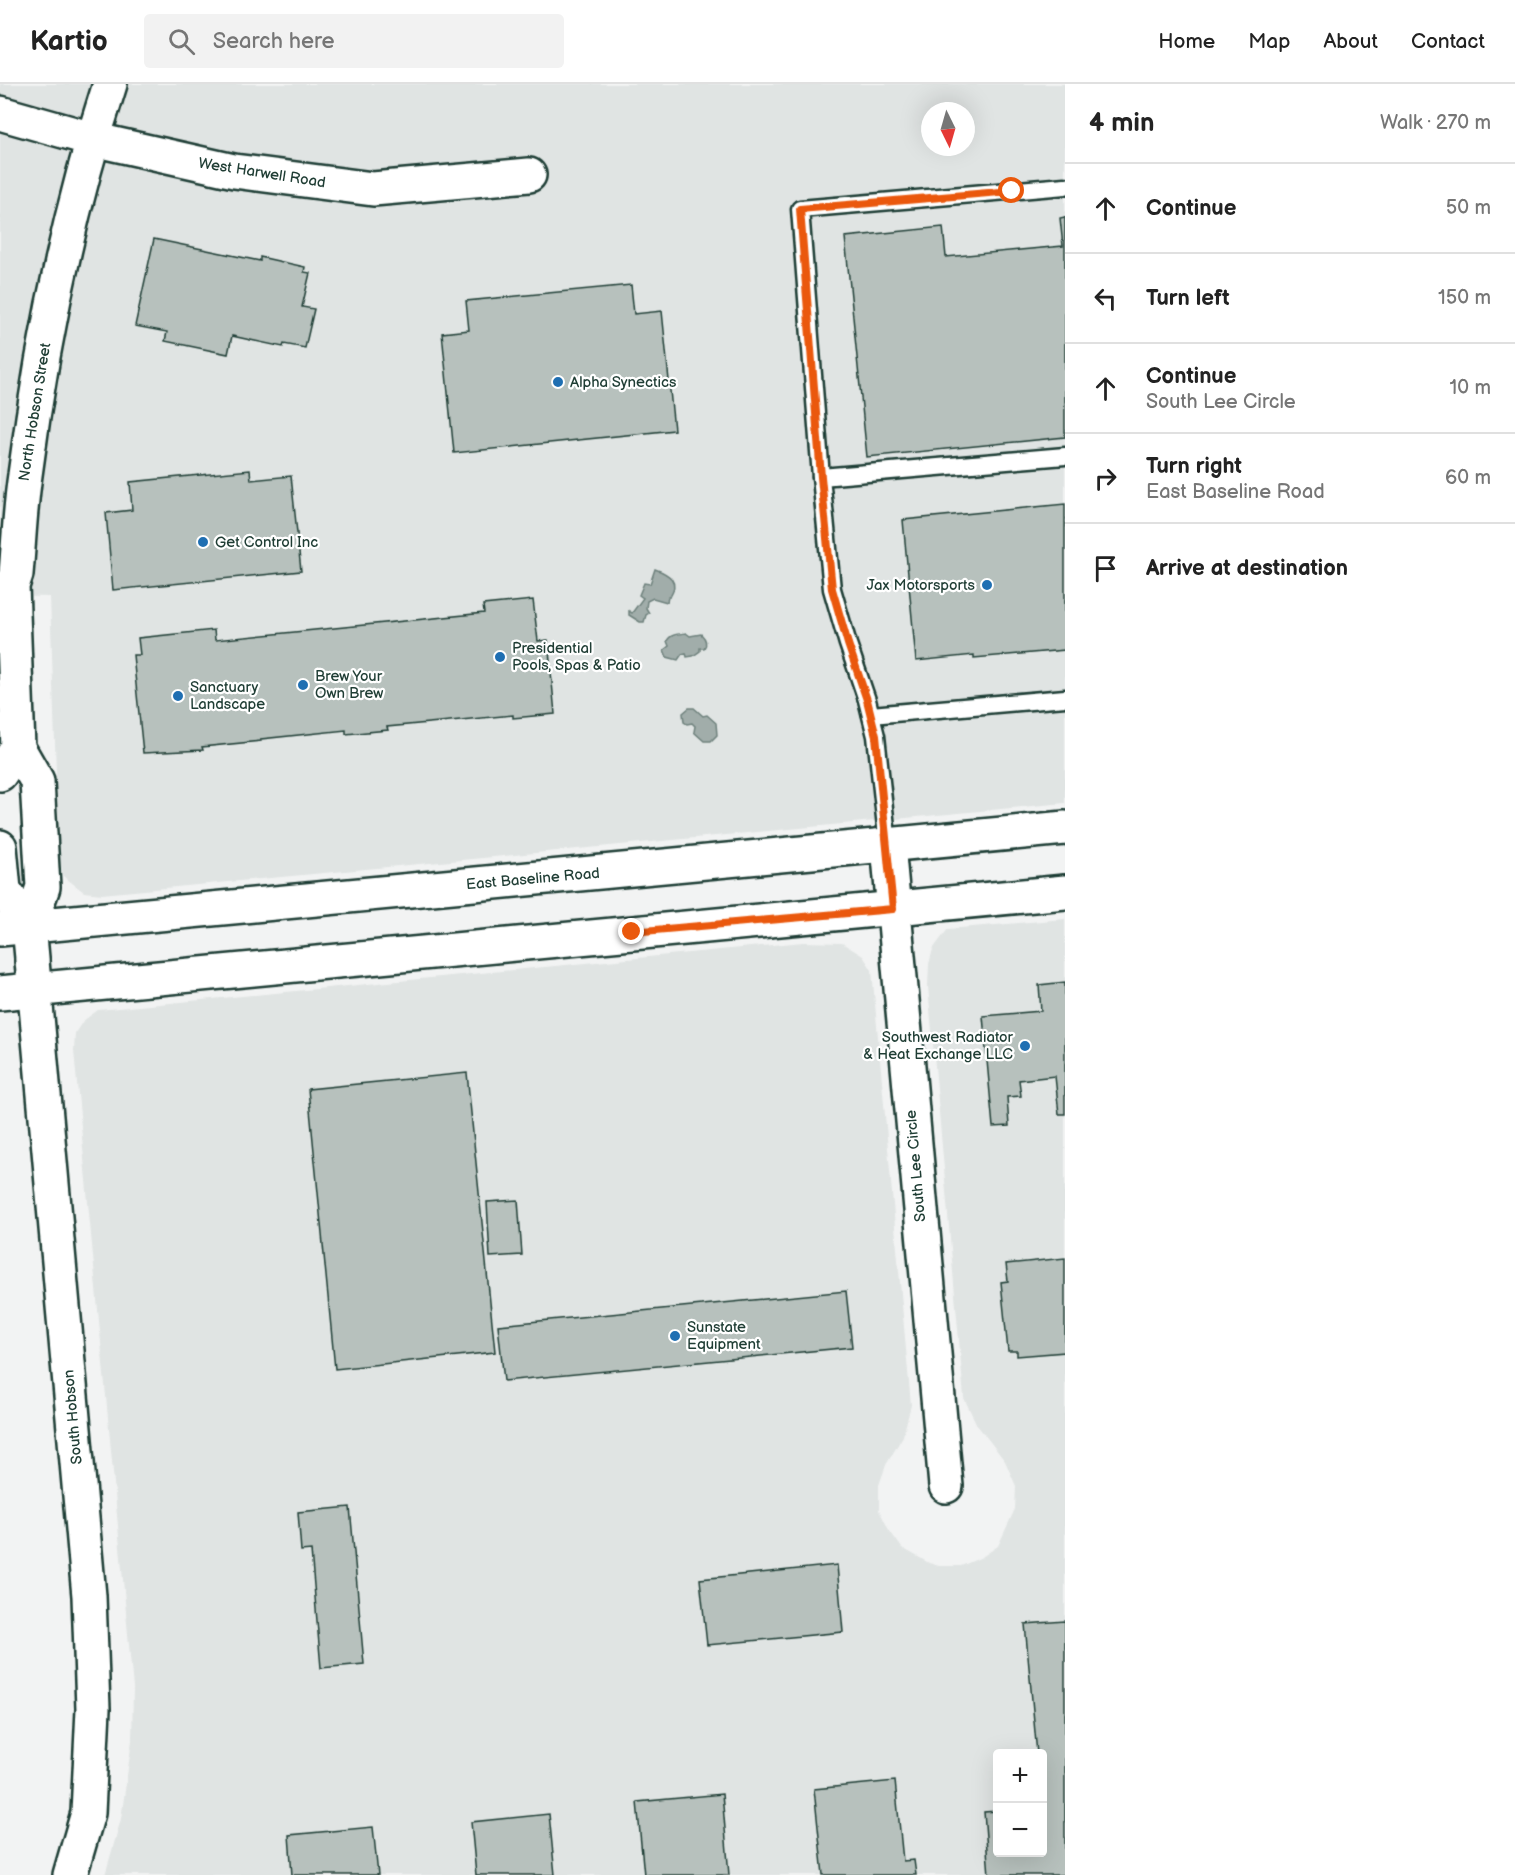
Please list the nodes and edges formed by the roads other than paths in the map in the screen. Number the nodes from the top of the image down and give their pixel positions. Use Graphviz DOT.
graph roads {
  1 [pos="110,84"];
  2 [pos="0,113"];
  3 [pos="92,139"];
  4 [pos="529,175"];
  5 [pos="1065,186"];
  6 [pos="1065,456"];
  7 [pos="821,477"];
  8 [pos="1065,698"];
  9 [pos="871,715"];
  10 [pos="9,761"];
  11 [pos="1065,828"];
  12 [pos="888,845"];
  13 [pos="0,847"];
  14 [pos="1065,892"];
  15 [pos="893,909"];
  16 [pos="15,928"];
  17 [pos="33,974"];
  18 [pos="0,993"];
  19 [pos="946,1486"];
  20 [pos="70,1875"];
  1 -- 3 [label="street, North Hobson Street"];
  2 -- 3 [label="street, West Harwell Road"];
  3 -- 4 [label="street, West Harwell Road"];
  3 -- 10 [label="street, North Hobson Street"];
  5 -- 7 [label="lane"];
  6 -- 7 [label="lane"];
  7 -- 9 [label="lane"];
  8 -- 9 [label="lane"];
  9 -- 12 [label="lane"];
  10 -- 16 [label="street, North Hobson Street"];
  11 -- 12 [label="street, East Baseline Road"];
  12 -- 15 [label="street, South Lee Circle"];
  12 -- 16 [label="street, East Baseline Road"];
  13 -- 16 [label="street, North Hobson Street"];
  14 -- 15 [label="street"];
  15 -- 17 [label="street"];
  15 -- 19 [label="street, South Lee Circle"];
  16 -- 17 [label="street, North Hobson Street"];
  17 -- 18 [label="street"];
  17 -- 20 [label="street, South Hobson"];
}
